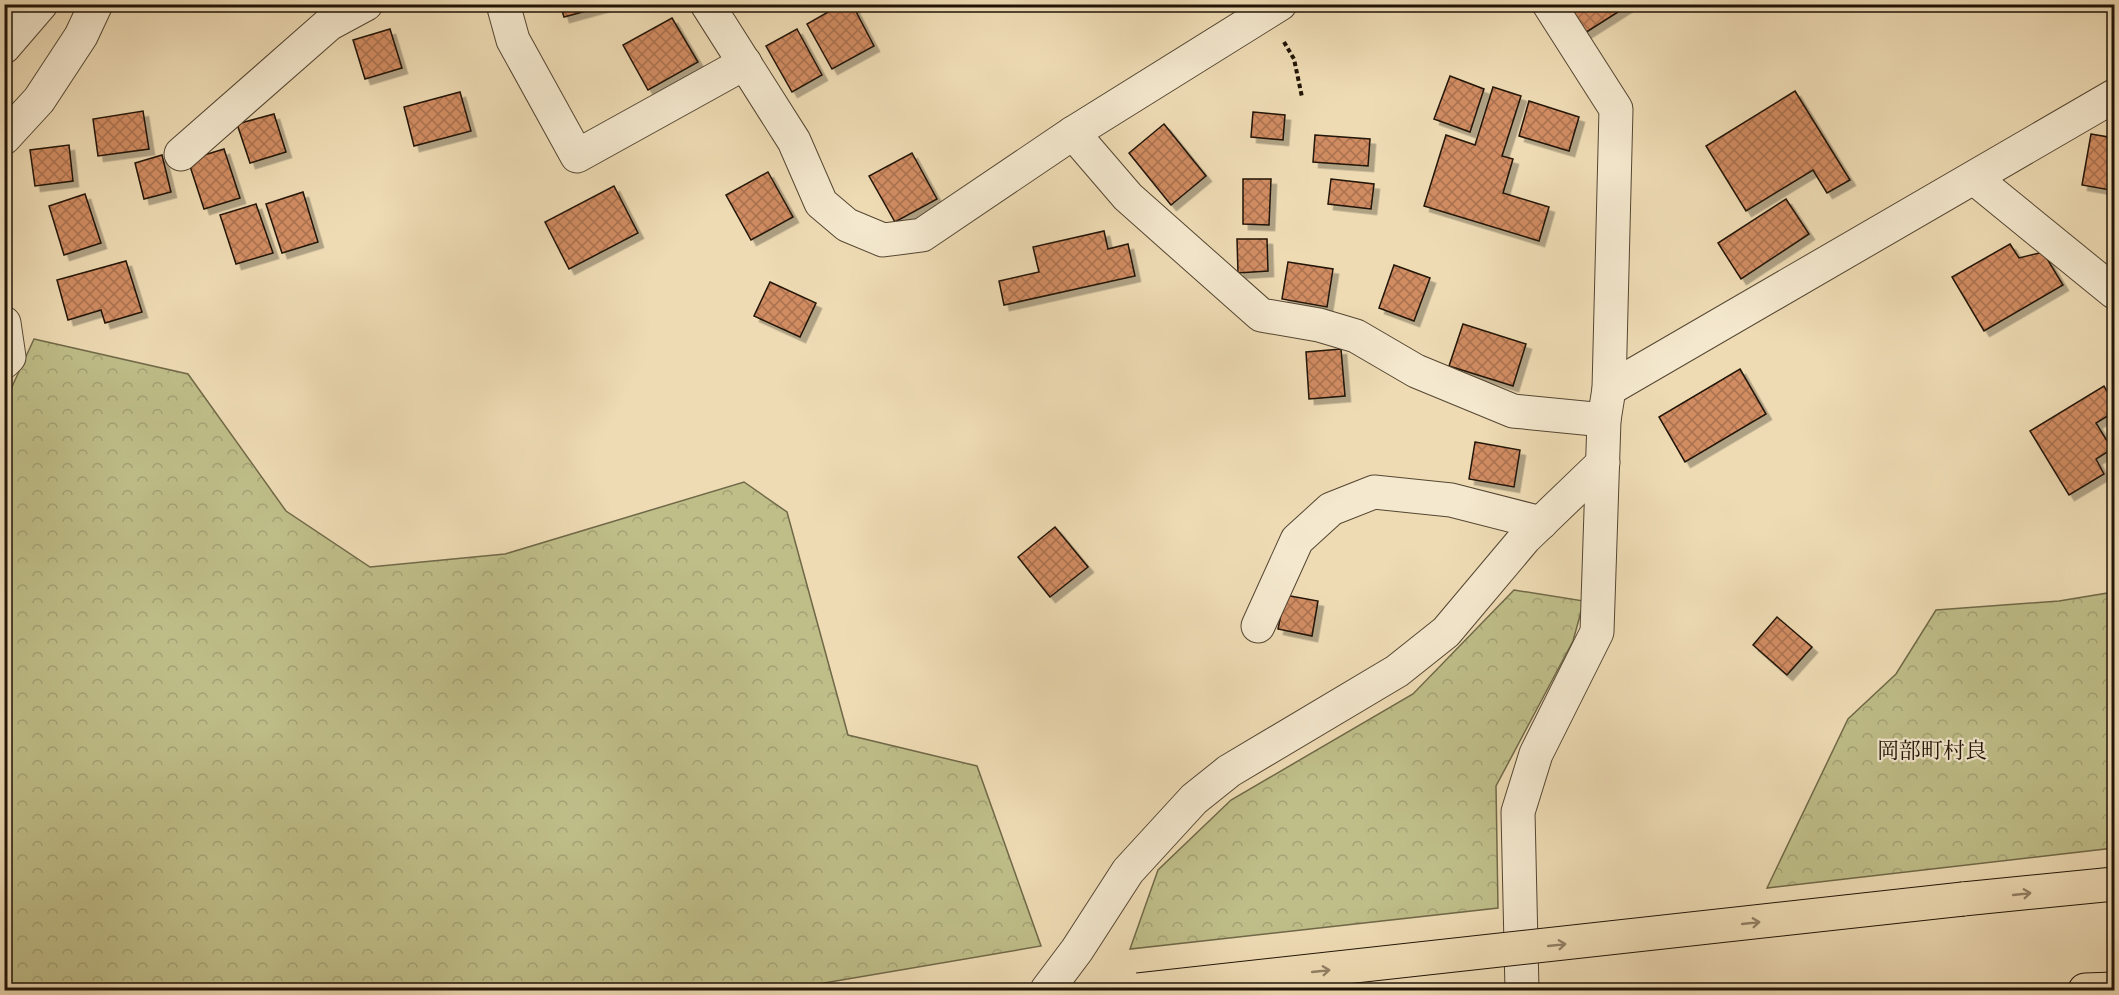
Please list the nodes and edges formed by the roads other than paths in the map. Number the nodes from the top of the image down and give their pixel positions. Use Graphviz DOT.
graph roads {
  1 [pos="41,4"];
  2 [pos="96,4"];
  3 [pos="366,4"];
  4 [pos="503,4"];
  5 [pos="707,4"];
  6 [pos="1549,4"];
  7 [pos="1273,9"];
  8 [pos="4,47"];
  9 [pos="745,63"];
  10 [pos="2115,96"];
  11 [pos="39,100"];
  12 [pos="1073,133"];
  13 [pos="4,138"];
  14 [pos="181,154"];
  15 [pos="4,162"];
  16 [pos="1974,178"];
  17 [pos="2115,292"];
  18 [pos="4,323"];
  19 [pos="4,362"];
  20 [pos="1606,404"];
  21 [pos="1603,463"];
  22 [pos="1541,523"];
  23 [pos="1258,626"];
  24 [pos="2115,884"];
  25 [pos="2115,989"];
  26 [pos="1047,990"];
  27 [pos="1138,990"];
  28 [pos="1522,990"];
  29 [pos="2085,990"];
  1 -- 8 [label="street"];
  2 -- 11 [label="street"];
  3 -- 14 [label="street"];
  4 -- 9 [label="street"];
  5 -- 9 [label="street"];
  6 -- 20 [label="street"];
  7 -- 12 [label="street"];
  9 -- 12 [label="street"];
  10 -- 16 [label="street"];
  11 -- 13 [label="street"];
  11 -- 15 [label="street"];
  12 -- 20 [label="street"];
  16 -- 17 [label="street"];
  16 -- 20 [label="street"];
  18 -- 19 [label="street"];
  20 -- 21 [label="street"];
  21 -- 22 [label="street"];
  21 -- 28 [label="street"];
  22 -- 23 [label="street"];
  22 -- 26 [label="street"];
  27 -- 24 [label="highway, one-way, bridge"];
  25 -- 29 [label="highway"];
}
